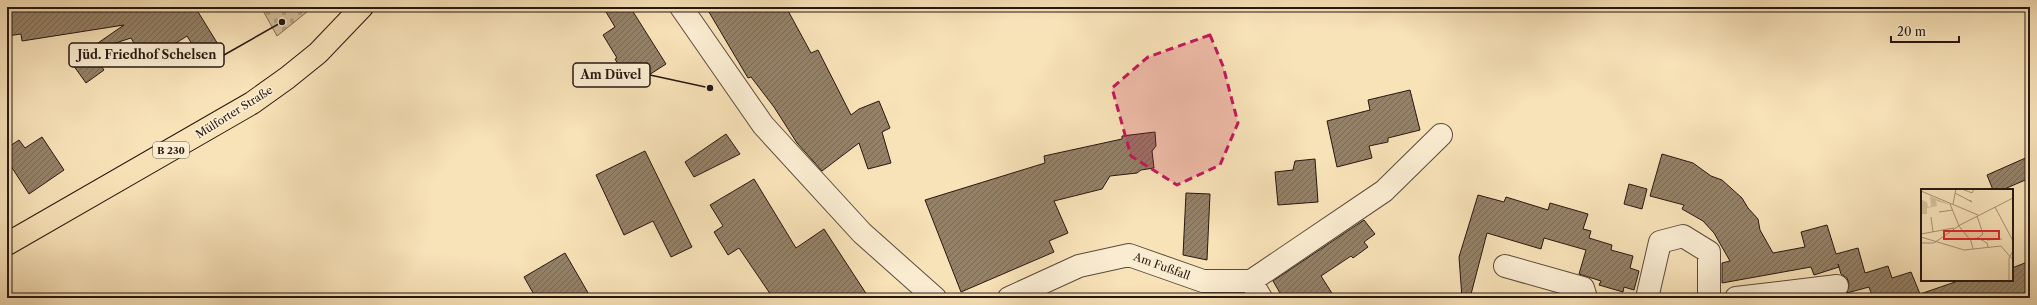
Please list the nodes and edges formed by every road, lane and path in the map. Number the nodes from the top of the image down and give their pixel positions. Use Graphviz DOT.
graph roads {
  1 [pos="362,7"];
  2 [pos="681,7"];
  3 [pos="1441,135"];
  4 [pos="7,244"];
  5 [pos="1505,266"];
  6 [pos="1837,286"];
  7 [pos="1256,289"];
  8 [pos="935,298"];
  9 [pos="1009,298"];
  10 [pos="1586,298"];
  11 [pos="1647,298"];
  12 [pos="1709,298"];
  13 [pos="1736,298"];
  1 -- 4 [label="main road, Mülforter Straße / B 230"];
  2 -- 8 [label="street"];
  3 -- 7 [label="street, Am Fußfall"];
  5 -- 10 [label="street"];
  6 -- 13 [label="street"];
  7 -- 9 [label="street, Am Fußfall"];
  11 -- 12 [label="street"];
}
